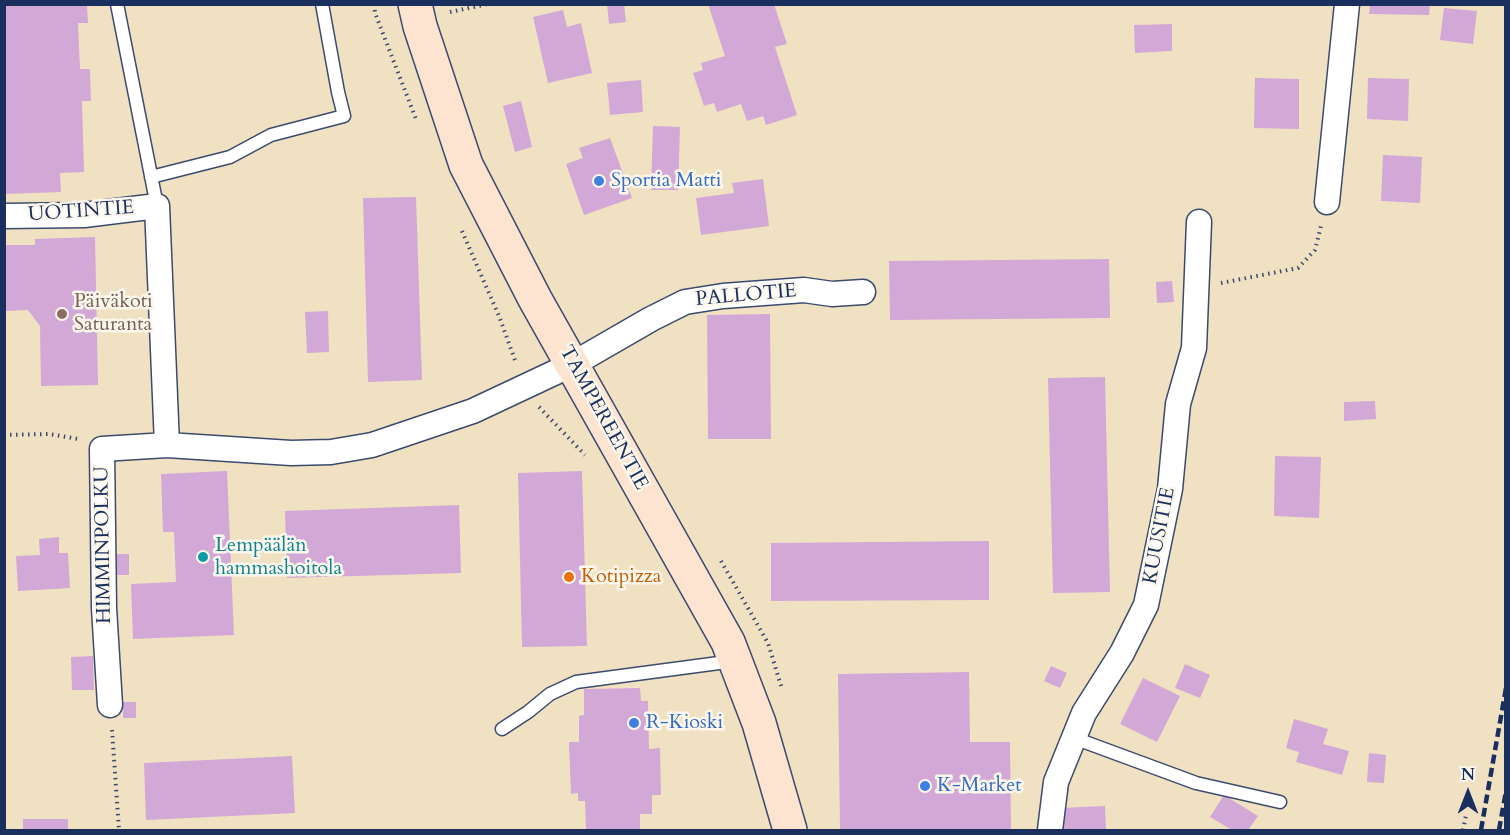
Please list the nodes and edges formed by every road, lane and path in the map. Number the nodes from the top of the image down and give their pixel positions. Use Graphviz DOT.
graph roads {
  1 [pos="117,4"];
  2 [pos="322,4"];
  3 [pos="415,4"];
  4 [pos="449,4"];
  5 [pos="488,4"];
  6 [pos="1347,4"];
  7 [pos="450,12"];
  8 [pos="453,22"];
  9 [pos="151,177"];
  10 [pos="1327,202"];
  11 [pos="157,206"];
  12 [pos="4,216"];
  13 [pos="1200,222"];
  14 [pos="1197,288"];
  15 [pos="863,292"];
  16 [pos="573,364"];
  17 [pos="4,435"];
  18 [pos="167,445"];
  19 [pos="102,449"];
  20 [pos="736,661"];
  21 [pos="111,705"];
  22 [pos="502,729"];
  23 [pos="1074,738"];
  24 [pos="1280,802"];
  25 [pos="1466,815"];
  26 [pos="119,831"];
  27 [pos="790,831"];
  28 [pos="1050,831"];
  29 [pos="1463,831"];
  1 -- 9 [label="lane"];
  2 -- 9 [label="lane"];
  3 -- 16 [label="main road, TAMPEREENTIE"];
  4 -- 7 [label="path"];
  5 -- 7 [label="path"];
  6 -- 10 [label="street"];
  7 -- 8 [label="path"];
  9 -- 11 [label="lane"];
  10 -- 14 [label="path"];
  11 -- 12 [label="street, UOTINTIE"];
  11 -- 18 [label="street"];
  13 -- 14 [label="street, KUUSITIE"];
  14 -- 23 [label="street, KUUSITIE"];
  15 -- 16 [label="street, PALLOTIE"];
  16 -- 18 [label="street, HIMMINPOLKU"];
  16 -- 20 [label="main road, TAMPEREENTIE"];
  17 -- 19 [label="path"];
  18 -- 19 [label="street, HIMMINPOLKU"];
  19 -- 21 [label="street, HIMMINPOLKU"];
  20 -- 22 [label="lane"];
  20 -- 27 [label="main road, TAMPEREENTIE"];
  21 -- 26 [label="path"];
  23 -- 24 [label="lane"];
  23 -- 28 [label="street, KUUSITIE"];
  25 -- 29 [label="path"];
}
